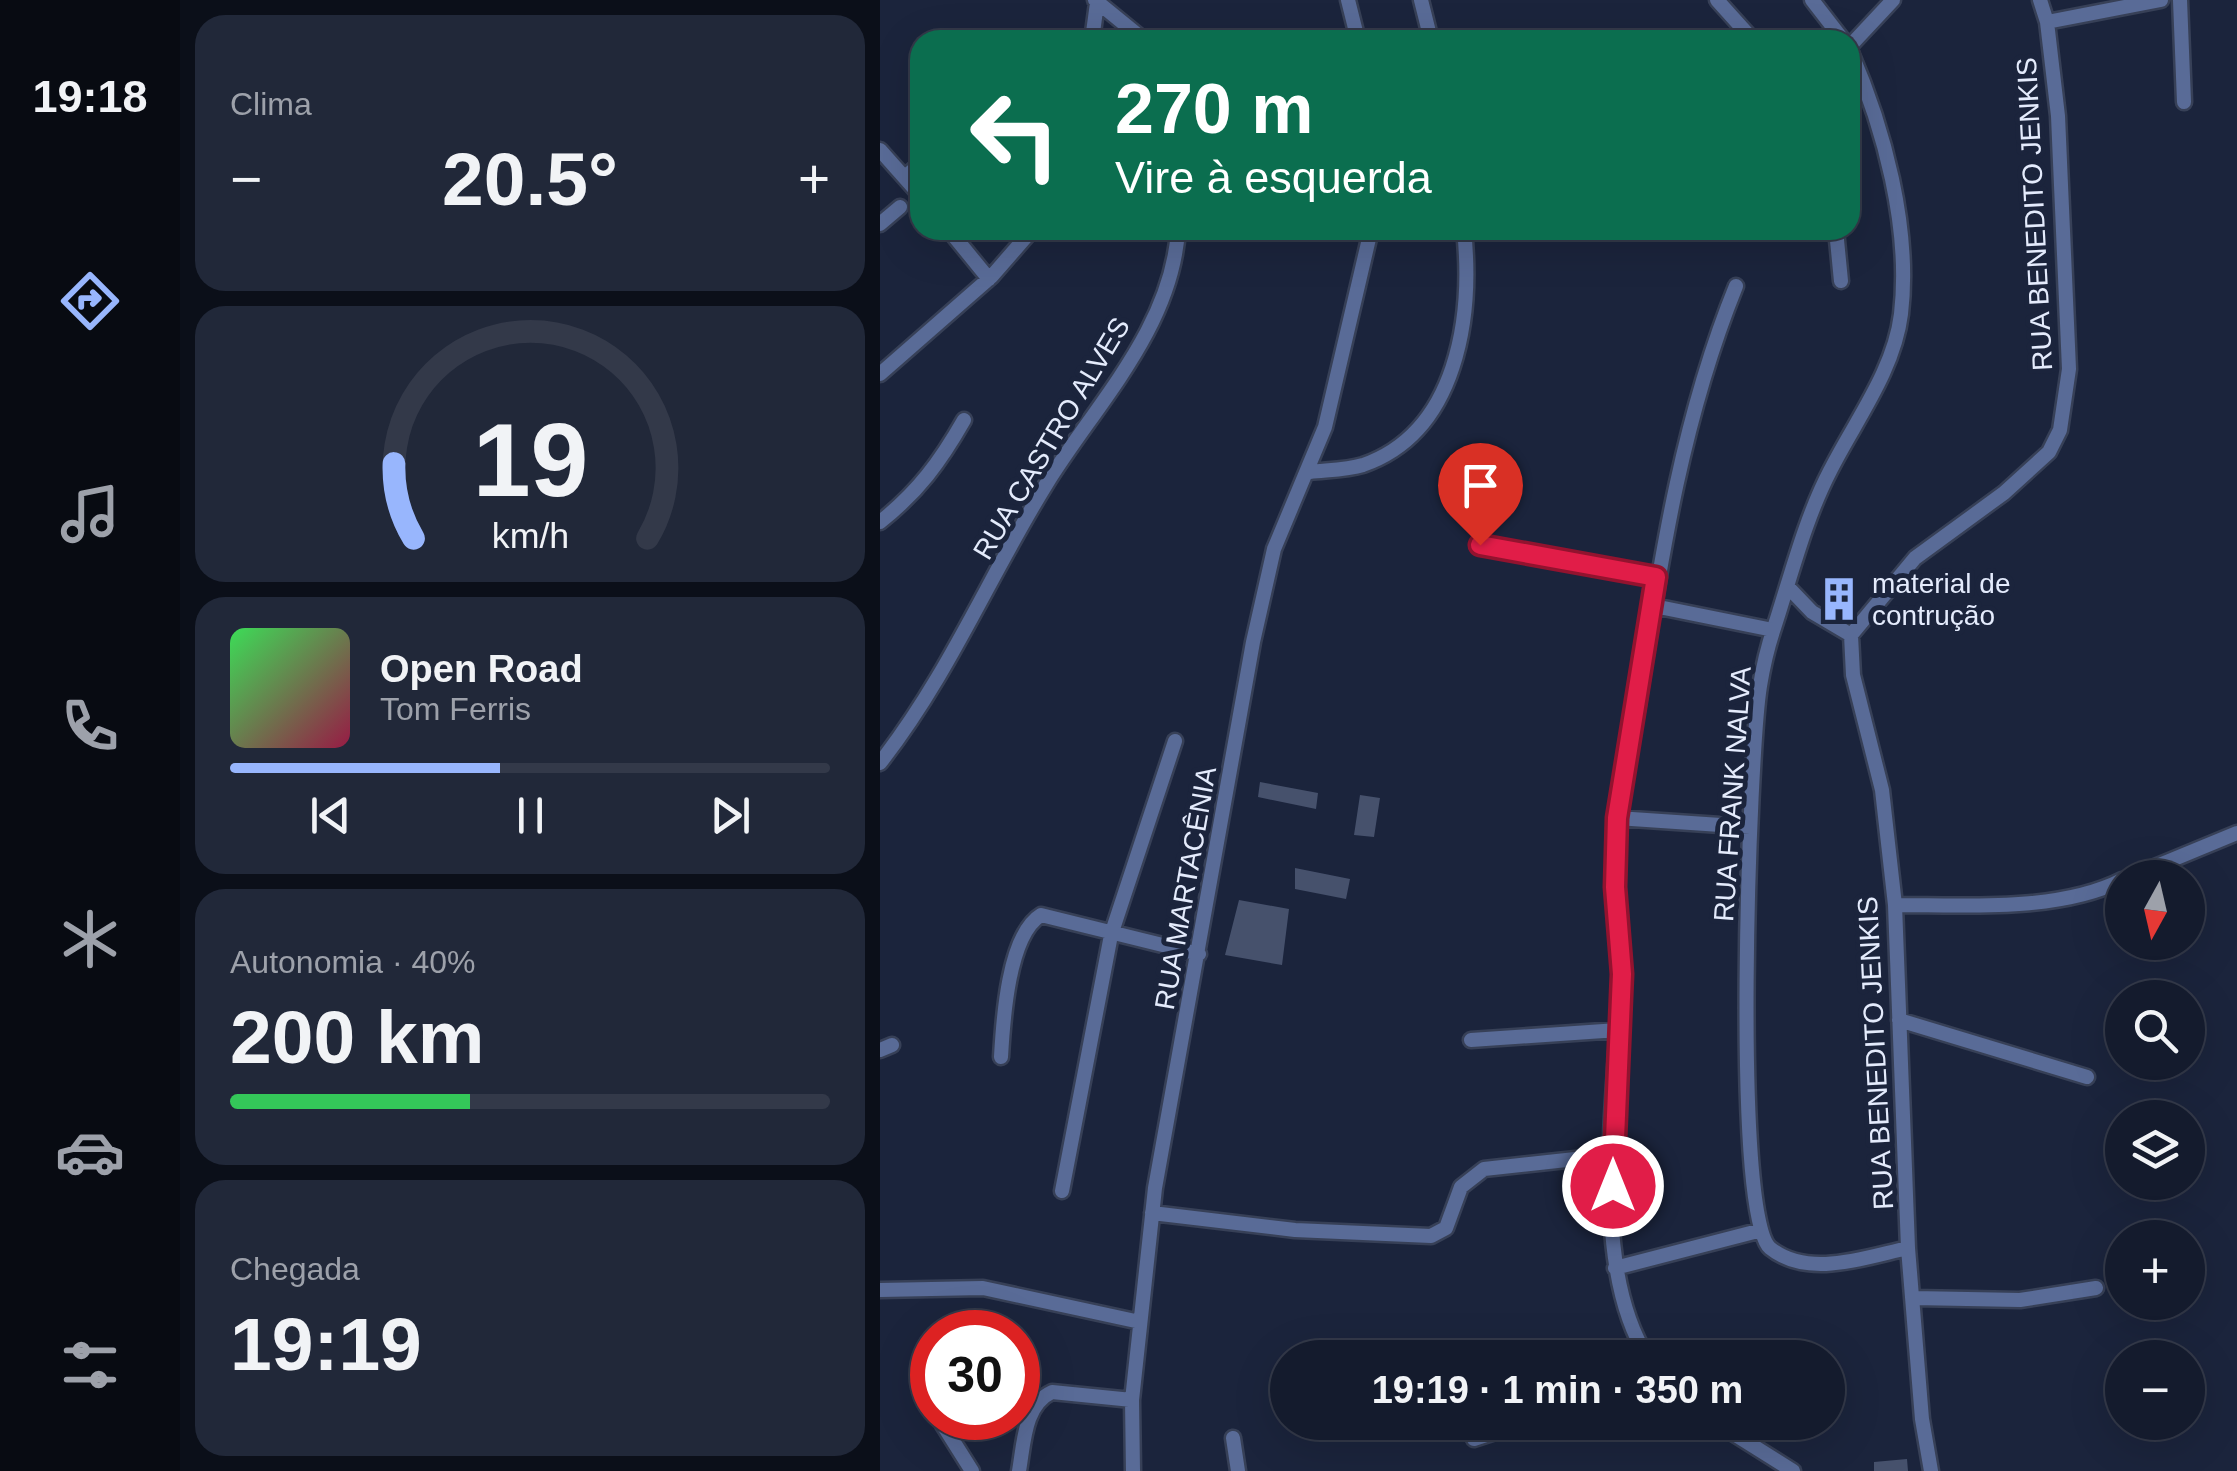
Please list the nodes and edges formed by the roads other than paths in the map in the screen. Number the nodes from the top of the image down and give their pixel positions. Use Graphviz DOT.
graph roads {
  1 [pos="1348,0"];
  2 [pos="1421,0"];
  3 [pos="1718,0"];
  4 [pos="1812,0"];
  5 [pos="1893,0"];
  6 [pos="2040,0"];
  7 [pos="2161,0"];
  8 [pos="2180,0"];
  9 [pos="1096,2"];
  10 [pos="2047,22"];
  11 [pos="1093,30"];
  12 [pos="1134,30"];
  13 [pos="1356,30"];
  14 [pos="1428,30"];
  15 [pos="1744,30"];
  16 [pos="1836,30"];
  17 [pos="1860,37"];
  18 [pos="1860,71"];
  19 [pos="2184,102"];
  20 [pos="880,150"];
  21 [pos="910,173"];
  22 [pos="905,177"];
  23 [pos="910,183"];
  24 [pos="900,208"];
  25 [pos="880,224"];
  26 [pos="956,240"];
  27 [pos="1023,240"];
  28 [pos="1176,240"];
  29 [pos="1369,240"];
  30 [pos="1465,240"];
  31 [pos="1837,240"];
  32 [pos="989,279"];
  33 [pos="1841,281"];
  34 [pos="1736,286"];
  35 [pos="881,371"];
  36 [pos="964,420"];
  37 [pos="1310,472"];
  38 [pos="880,522"];
  39 [pos="1480,545"];
  40 [pos="1656,577"];
  41 [pos="1789,588"];
  42 [pos="1654,606"];
  43 [pos="1773,630"];
  44 [pos="1851,635"];
  45 [pos="1176,741"];
  46 [pos="880,763"];
  47 [pos="1617,818"];
  48 [pos="1750,827"];
  49 [pos="2237,833"];
  50 [pos="2171,860"];
  51 [pos="2105,889"];
  52 [pos="1895,905"];
  53 [pos="1111,935"];
  54 [pos="1199,954"];
  55 [pos="1899,1020"];
  56 [pos="1618,1030"];
  57 [pos="1471,1040"];
  58 [pos="1002,1057"];
  59 [pos="2087,1077"];
  60 [pos="1612,1155"];
  61 [pos="1062,1192"];
  62 [pos="1152,1213"];
  63 [pos="1758,1231"];
  64 [pos="1908,1248"];
  65 [pos="1616,1268"];
  66 [pos="2096,1288"];
  67 [pos="880,1290"];
  68 [pos="1914,1298"];
  69 [pos="1140,1322"];
  70 [pos="1640,1340"];
  71 [pos="1132,1400"];
  72 [pos="1232,1438"];
  73 [pos="952,1440"];
  74 [pos="1736,1440"];
  75 [pos="1766,1465"];
  76 [pos="972,1471"];
  77 [pos="1019,1471"];
  78 [pos="1133,1471"];
  79 [pos="1238,1471"];
  80 [pos="1792,1471"];
  81 [pos="1931,1471"];
  1 -- 13 [label="street"];
  2 -- 14 [label="street"];
  3 -- 15 [label="street"];
  4 -- 16 [label="street"];
  5 -- 17 [label="street"];
  6 -- 10 [label="street, RUA BENEDITO JENKIS"];
  7 -- 10 [label="street"];
  8 -- 19 [label="street"];
  9 -- 11 [label="street"];
  9 -- 12 [label="street"];
  10 -- 44 [label="street, RUA BENEDITO JENKIS"];
  18 -- 41 [label="street, RUA FRANK NALVA"];
  20 -- 22 [label="street"];
  21 -- 22 [label="street"];
  22 -- 23 [label="street"];
  24 -- 25 [label="street"];
  26 -- 32 [label="street"];
  27 -- 32 [label="street"];
  28 -- 46 [label="street, RUA CASTRO ALVES"];
  29 -- 37 [label="street, RUA MARTACÊNIA"];
  30 -- 37 [label="street"];
  31 -- 33 [label="street"];
  32 -- 35 [label="street"];
  34 -- 40 [label="street"];
  36 -- 38 [label="street"];
  37 -- 54 [label="street, RUA MARTACÊNIA"];
  39 -- 40 [label="street"];
  40 -- 42 [label="street"];
  41 -- 43 [label="street, RUA FRANK NALVA"];
  41 -- 44 [label="street"];
  42 -- 43 [label="street"];
  42 -- 47 [label="street"];
  43 -- 48 [label="street, RUA FRANK NALVA"];
  44 -- 52 [label="street, RUA BENEDITO JENKIS"];
  45 -- 53 [label="street"];
  47 -- 48 [label="street"];
  47 -- 56 [label="street"];
  48 -- 63 [label="street, RUA FRANK NALVA"];
  49 -- 50 [label="street"];
  51 -- 52 [label="street"];
  52 -- 55 [label="street, RUA BENEDITO JENKIS"];
  53 -- 54 [label="street"];
  53 -- 58 [label="street"];
  53 -- 61 [label="street"];
  54 -- 62 [label="street, RUA MARTACÊNIA"];
  55 -- 59 [label="street"];
  55 -- 64 [label="street, RUA BENEDITO JENKIS"];
  56 -- 57 [label="street"];
  56 -- 60 [label="street"];
  60 -- 62 [label="street"];
  60 -- 65 [label="street"];
  62 -- 69 [label="street, RUA MARTACÊNIA"];
  63 -- 64 [label="street"];
  63 -- 65 [label="street"];
  64 -- 68 [label="street, RUA BENEDITO JENKIS"];
  65 -- 70 [label="street"];
  66 -- 68 [label="street"];
  67 -- 69 [label="street"];
  68 -- 81 [label="street, RUA BENEDITO JENKIS"];
  69 -- 71 [label="street, RUA MARTACÊNIA"];
  71 -- 77 [label="street"];
  71 -- 78 [label="street, RUA MARTACÊNIA"];
  72 -- 79 [label="street"];
  73 -- 76 [label="street"];
  74 -- 75 [label="street"];
  75 -- 80 [label="street"];
}
